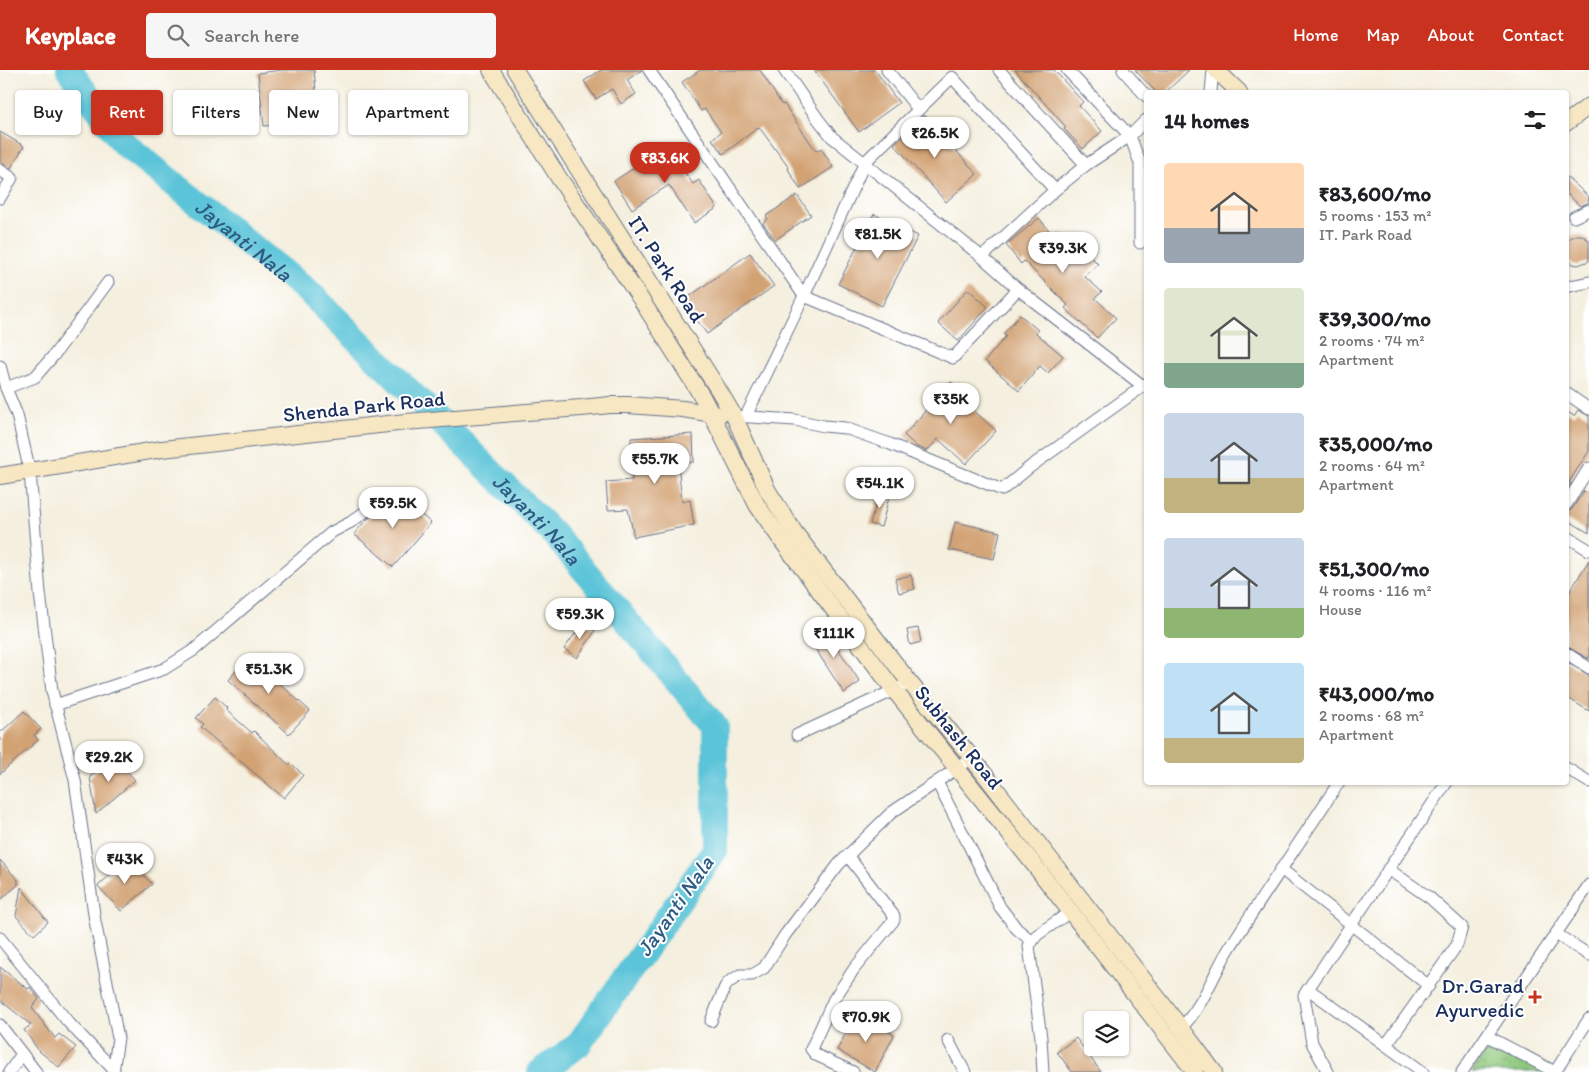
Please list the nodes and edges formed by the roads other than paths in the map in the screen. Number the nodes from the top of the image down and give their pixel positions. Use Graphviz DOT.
graph roads {
  1 [pos="491,70"];
  2 [pos="515,70"];
  3 [pos="649,70"];
  4 [pos="784,70"];
  5 [pos="886,70"];
  6 [pos="1000,70"];
  7 [pos="1067,70"];
  8 [pos="1123,70"];
  9 [pos="1214,70"];
  10 [pos="1211,90"];
  11 [pos="1237,90"];
  12 [pos="1144,94"];
  13 [pos="1589,106"];
  14 [pos="918,110"];
  15 [pos="1569,121"];
  16 [pos="1144,122"];
  17 [pos="1130,136"];
  18 [pos="865,162"];
  19 [pos="1086,165"];
  20 [pos="0,170"];
  21 [pos="1055,190"];
  22 [pos="0,198"];
  23 [pos="1589,210"];
  24 [pos="1574,217"];
  25 [pos="1140,243"];
  26 [pos="982,257"];
  27 [pos="108,282"];
  28 [pos="1589,282"];
  29 [pos="1569,286"];
  30 [pos="1018,289"];
  31 [pos="804,296"];
  32 [pos="0,366"];
  33 [pos="1144,384"];
  34 [pos="1144,386"];
  35 [pos="6,388"];
  36 [pos="1569,395"];
  37 [pos="1589,409"];
  38 [pos="711,415"];
  39 [pos="740,416"];
  40 [pos="1589,468"];
  41 [pos="30,472"];
  42 [pos="0,476"];
  43 [pos="1569,500"];
  44 [pos="373,506"];
  45 [pos="1569,538"];
  46 [pos="1589,550"];
  47 [pos="1569,655"];
  48 [pos="1589,668"];
  49 [pos="910,683"];
  50 [pos="894,690"];
  51 [pos="55,705"];
  52 [pos="798,735"];
  53 [pos="972,758"];
  54 [pos="957,769"];
  55 [pos="1569,770"];
  56 [pos="937,782"];
  57 [pos="1589,782"];
  58 [pos="1337,785"];
  59 [pos="1445,785"];
  60 [pos="848,856"];
  61 [pos="1281,869"];
  62 [pos="1388,869"];
  63 [pos="1589,885"];
  64 [pos="1070,912"];
  65 [pos="1093,914"];
  66 [pos="1352,924"];
  67 [pos="1080,925"];
  68 [pos="1556,934"];
  69 [pos="0,938"];
  70 [pos="1032,941"];
  71 [pos="1589,955"];
  72 [pos="1429,986"];
  73 [pos="1308,989"];
  74 [pos="1589,1020"];
  75 [pos="710,1021"];
  76 [pos="0,1025"];
  77 [pos="1182,1028"];
  78 [pos="1486,1036"];
  79 [pos="948,1040"];
  80 [pos="1386,1045"];
  81 [pos="22,1054"];
  82 [pos="113,1071"];
  83 [pos="1211,1071"];
  84 [pos="9,1072"];
  85 [pos="36,1072"];
  86 [pos="853,1072"];
  87 [pos="965,1072"];
  88 [pos="1043,1072"];
  89 [pos="1195,1072"];
  90 [pos="1328,1072"];
  91 [pos="1423,1072"];
  92 [pos="1462,1072"];
  93 [pos="1555,1072"];
  1 -- 38 [label="main road, IT. Park Road"];
  2 -- 39 [label="main road, IT. Park Road"];
  3 -- 31 [label="street"];
  4 -- 18 [label="street"];
  5 -- 14 [label="street"];
  6 -- 19 [label="street"];
  7 -- 17 [label="street"];
  8 -- 12 [label="street"];
  9 -- 10 [label="street"];
  9 -- 11 [label="main road"];
  13 -- 15 [label="main road"];
  14 -- 18 [label="street"];
  14 -- 21 [label="street"];
  16 -- 17 [label="street"];
  17 -- 19 [label="street"];
  17 -- 25 [label="street"];
  18 -- 26 [label="street"];
  18 -- 31 [label="street"];
  19 -- 21 [label="street"];
  20 -- 22 [label="street"];
  21 -- 26 [label="street"];
  23 -- 24 [label="street"];
  26 -- 30 [label="street"];
  27 -- 35 [label="street"];
  28 -- 29 [label="street"];
  30 -- 31 [label="street"];
  30 -- 33 [label="street"];
  31 -- 39 [label="street"];
  32 -- 35 [label="street"];
  34 -- 39 [label="street"];
  35 -- 41 [label="street"];
  36 -- 37 [label="street"];
  38 -- 39 [label="main road, Shenda Park Road"];
  38 -- 41 [label="main road, Shenda Park Road"];
  38 -- 50 [label="main road, Subhash Road"];
  39 -- 49 [label="main road, Subhash Road"];
  40 -- 43 [label="street"];
  41 -- 42 [label="main road, Shenda Park Road"];
  41 -- 51 [label="street"];
  44 -- 51 [label="street"];
  45 -- 46 [label="street"];
  47 -- 48 [label="street"];
  49 -- 50 [label="street"];
  49 -- 53 [label="main road, Subhash Road"];
  50 -- 52 [label="street"];
  50 -- 54 [label="main road, Subhash Road"];
  51 -- 82 [label="street"];
  53 -- 54 [label="street"];
  53 -- 65 [label="main road, Subhash Road"];
  54 -- 56 [label="street"];
  54 -- 64 [label="main road, Subhash Road"];
  55 -- 57 [label="street"];
  56 -- 60 [label="street"];
  56 -- 70 [label="street"];
  58 -- 61 [label="street"];
  59 -- 62 [label="street"];
  60 -- 75 [label="street"];
  60 -- 86 [label="street"];
  61 -- 66 [label="street"];
  61 -- 77 [label="street"];
  62 -- 66 [label="street"];
  62 -- 72 [label="street"];
  63 -- 68 [label="street"];
  64 -- 67 [label="main road, Subhash Road"];
  64 -- 70 [label="street"];
  65 -- 67 [label="main road"];
  65 -- 77 [label="main road, Subhash Road"];
  66 -- 72 [label="street"];
  66 -- 73 [label="street"];
  67 -- 89 [label="main road, Subhash Road"];
  68 -- 71 [label="street"];
  68 -- 78 [label="street"];
  69 -- 82 [label="street"];
  70 -- 88 [label="street"];
  72 -- 80 [label="street"];
  73 -- 80 [label="street"];
  73 -- 90 [label="street"];
  74 -- 93 [label="street"];
  76 -- 81 [label="street"];
  77 -- 83 [label="main road, Subhash Road"];
  78 -- 92 [label="street"];
  78 -- 93 [label="street"];
  79 -- 87 [label="street"];
  80 -- 91 [label="street"];
  81 -- 84 [label="street"];
  81 -- 85 [label="street"];
}
